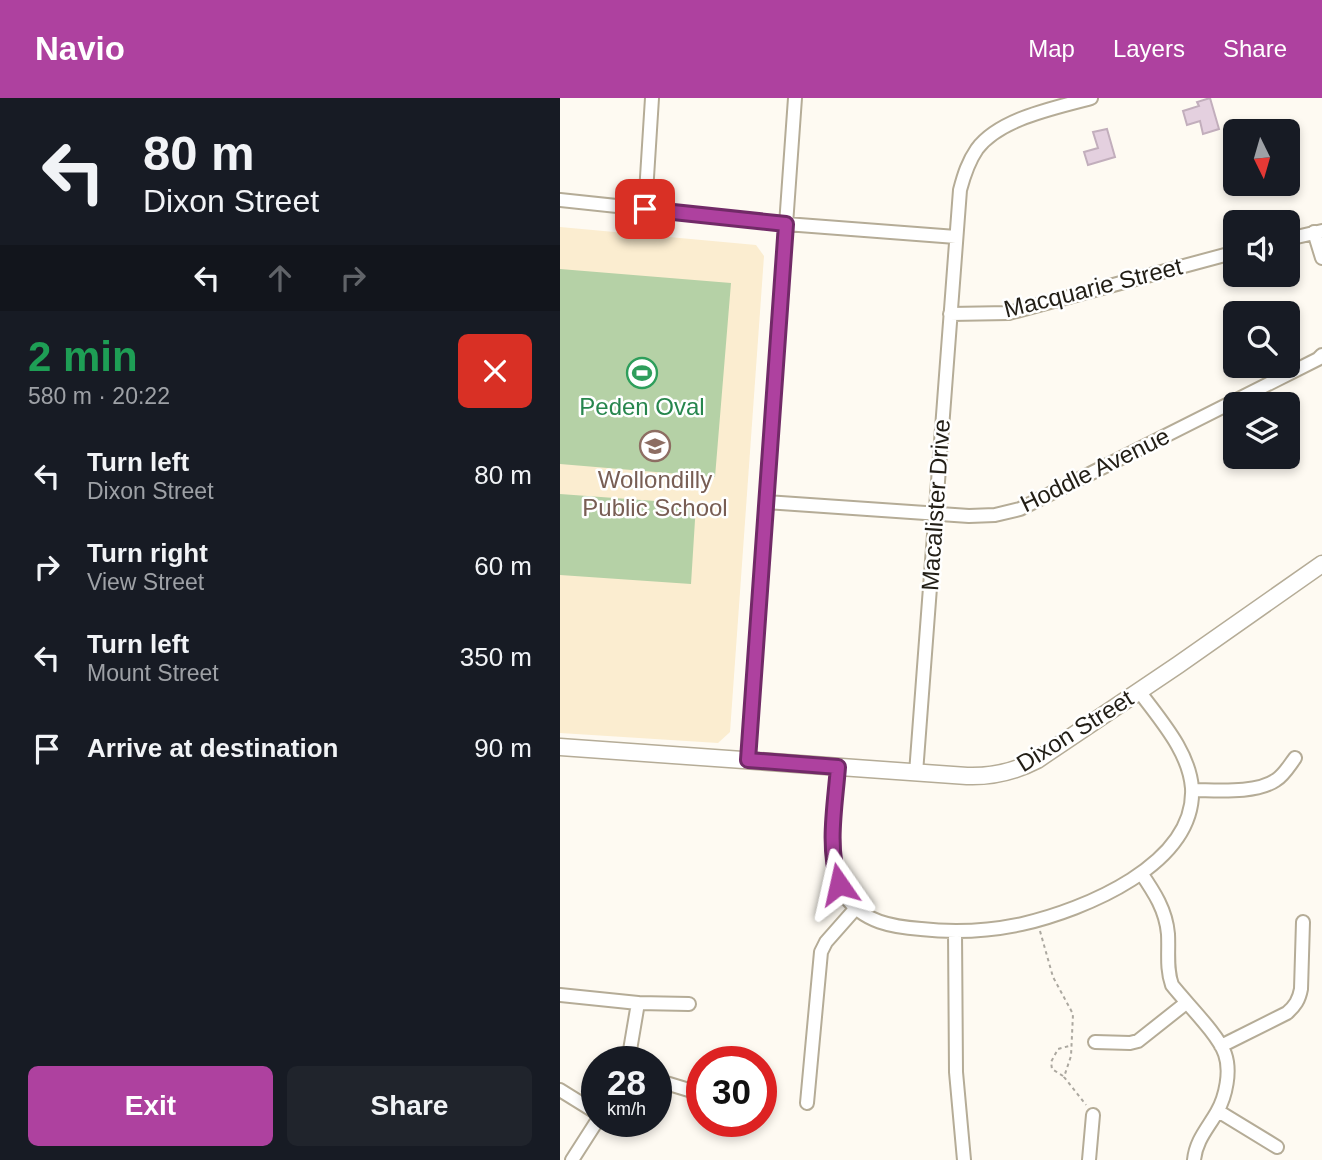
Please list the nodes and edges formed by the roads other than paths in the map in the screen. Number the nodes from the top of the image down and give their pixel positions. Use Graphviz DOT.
graph roads {
  1 [pos="652,98"];
  2 [pos="795,98"];
  3 [pos="1090,98"];
  4 [pos="560,200"];
  5 [pos="645,209"];
  6 [pos="786,224"];
  7 [pos="1318,231"];
  8 [pos="1300,236"];
  9 [pos="956,237"];
  10 [pos="1223,256"];
  11 [pos="1322,258"];
  12 [pos="950,314"];
  13 [pos="1322,355"];
  14 [pos="766,502"];
  15 [pos="935,514"];
  16 [pos="1322,564"];
  17 [pos="1139,691"];
  18 [pos="560,747"];
  19 [pos="1295,758"];
  20 [pos="748,760"];
  21 [pos="838,767"];
  22 [pos="916,773"];
  23 [pos="1192,790"];
  24 [pos="1141,873"];
  25 [pos="856,908"];
  26 [pos="1303,922"];
  27 [pos="955,931"];
  28 [pos="560,995"];
  29 [pos="638,1003"];
  30 [pos="1186,1003"];
  31 [pos="689,1004"];
  32 [pos="1095,1042"];
  33 [pos="631,1046"];
  34 [pos="1221,1046"];
  35 [pos="560,1090"];
  36 [pos="581,1103"];
  37 [pos="807,1103"];
  38 [pos="1218,1111"];
  39 [pos="1093,1115"];
  40 [pos="587,1137"];
  41 [pos="1277,1147"];
  42 [pos="572,1160"];
  43 [pos="964,1160"];
  44 [pos="1089,1160"];
  45 [pos="1194,1160"];
  1 -- 5 [label="street"];
  2 -- 6 [label="street"];
  3 -- 9 [label="street, Macalister Drive"];
  4 -- 5 [label="street"];
  5 -- 6 [label="street"];
  6 -- 9 [label="street"];
  6 -- 14 [label="street"];
  7 -- 8 [label="street"];
  7 -- 11 [label="street"];
  9 -- 12 [label="street, Macalister Drive"];
  10 -- 12 [label="street, Macquarie Street"];
  12 -- 15 [label="street, Macalister Drive"];
  13 -- 15 [label="street, Hoddle Avenue"];
  14 -- 15 [label="street, Hoddle Avenue"];
  14 -- 20 [label="street"];
  15 -- 22 [label="street, Macalister Drive"];
  16 -- 17 [label="street, Dixon Street"];
  17 -- 22 [label="street, Dixon Street"];
  17 -- 23 [label="street"];
  18 -- 20 [label="street, Dixon Street"];
  19 -- 23 [label="street"];
  20 -- 21 [label="street, Dixon Street"];
  21 -- 22 [label="street, Dixon Street"];
  21 -- 25 [label="street"];
  23 -- 24 [label="street"];
  24 -- 27 [label="street"];
  24 -- 30 [label="street"];
  25 -- 27 [label="street"];
  25 -- 37 [label="street"];
  26 -- 34 [label="street"];
  27 -- 43 [label="street"];
  28 -- 29 [label="street"];
  29 -- 31 [label="street"];
  29 -- 33 [label="street"];
  30 -- 32 [label="street"];
  30 -- 34 [label="street"];
  34 -- 38 [label="street"];
  35 -- 36 [label="street"];
  38 -- 41 [label="street"];
  38 -- 45 [label="street"];
  39 -- 44 [label="street"];
  40 -- 42 [label="street"];
}
